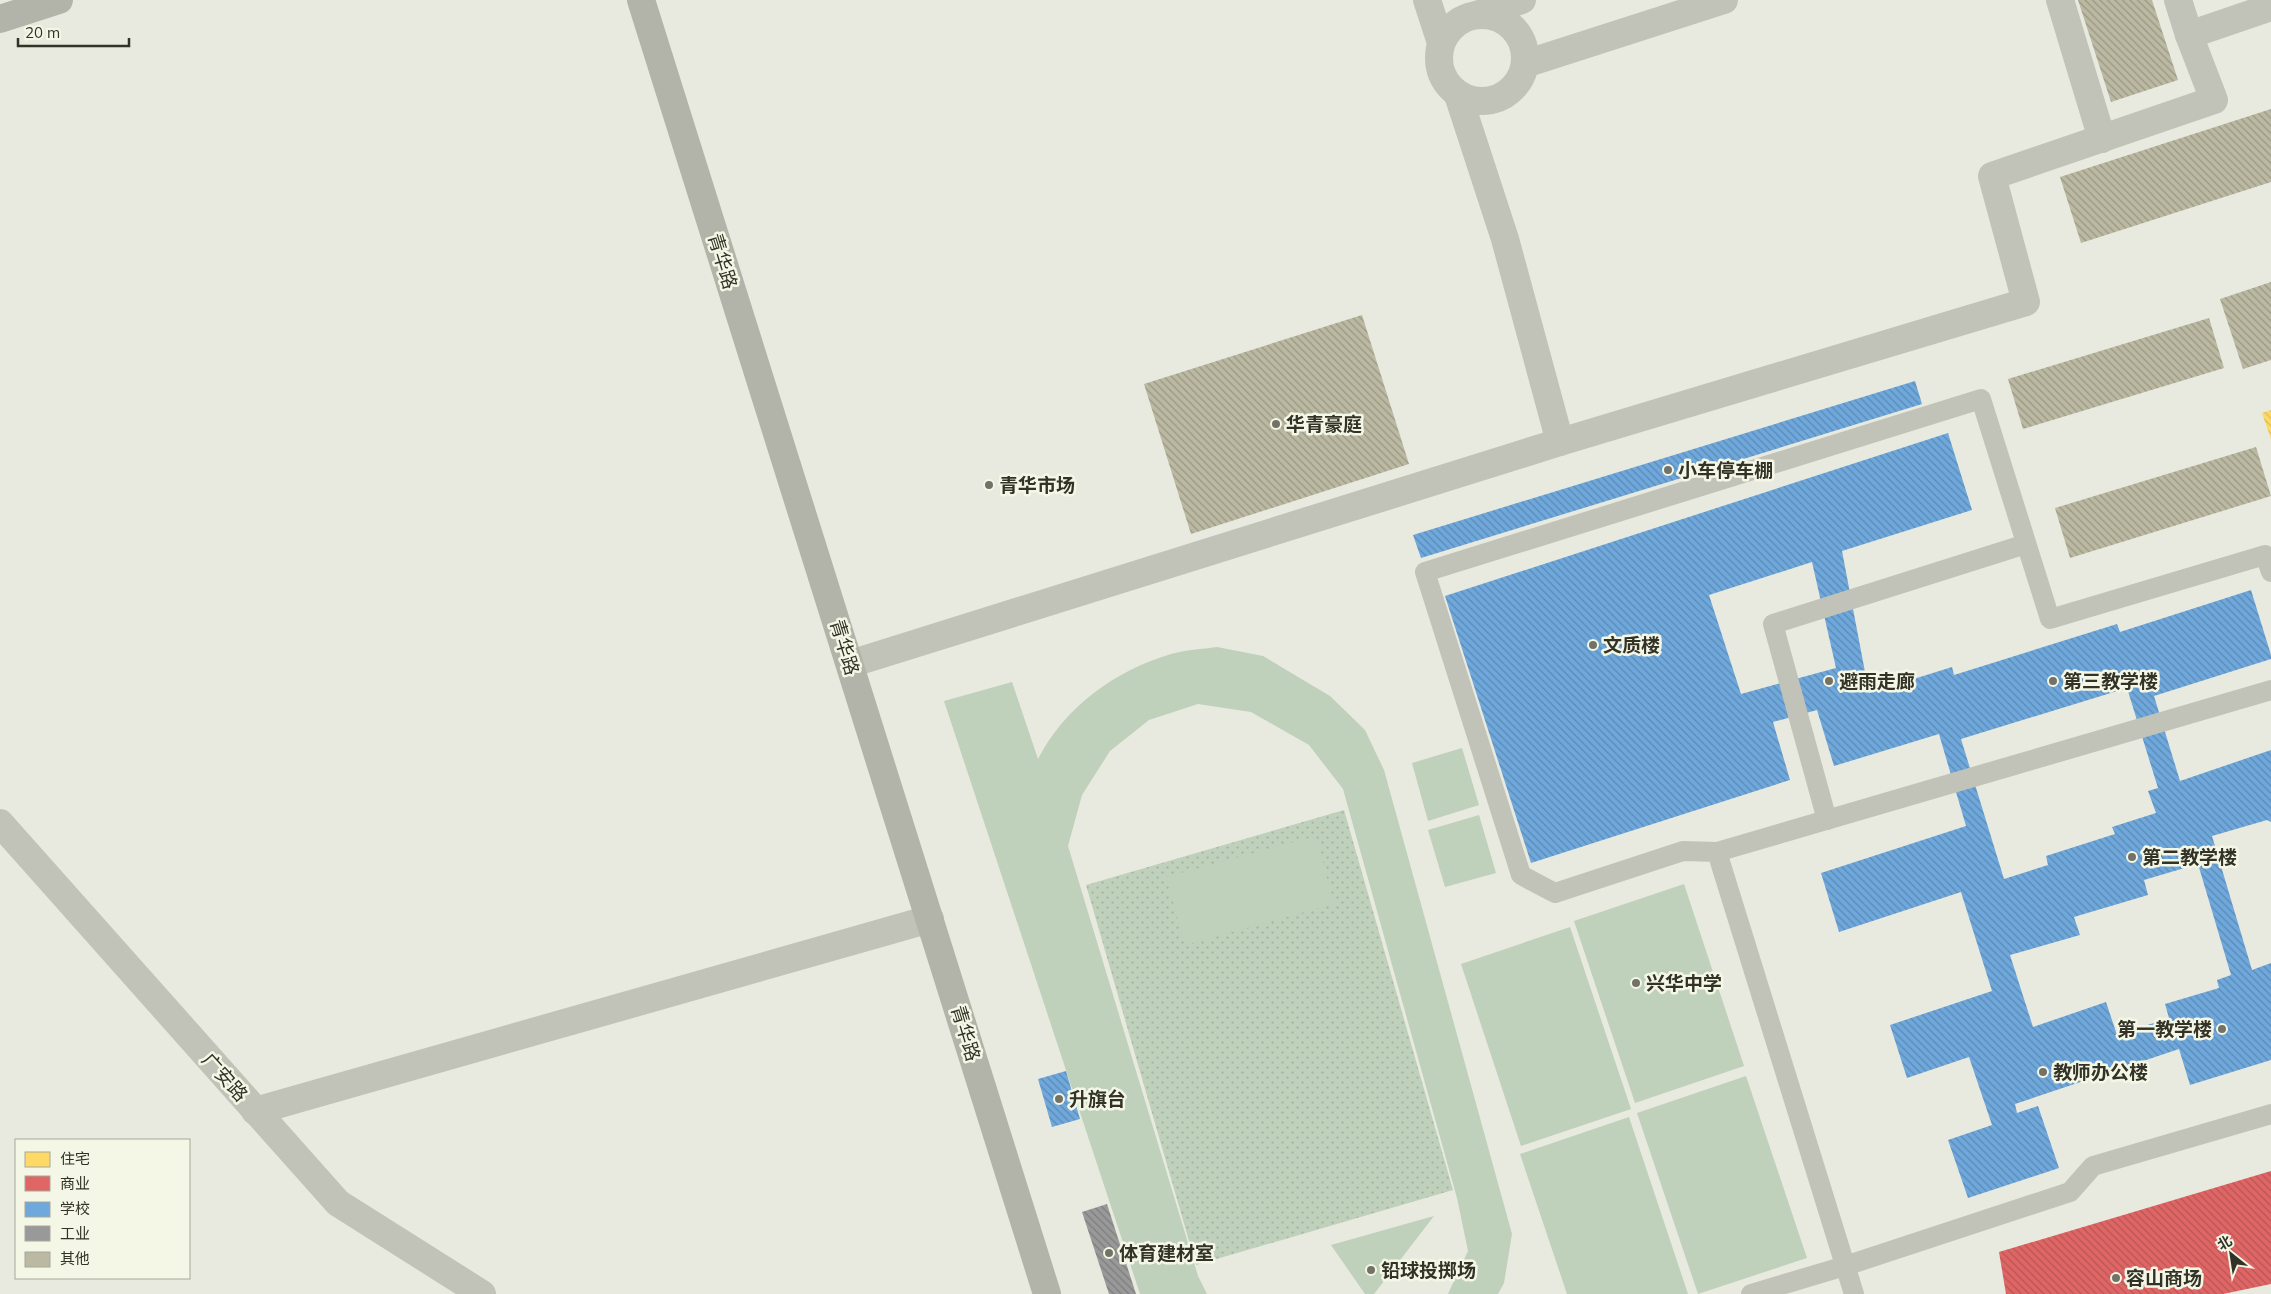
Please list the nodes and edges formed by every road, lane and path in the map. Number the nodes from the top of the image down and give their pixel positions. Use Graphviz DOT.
graph roads {
  1 [pos="59,0"];
  2 [pos="641,0"];
  3 [pos="1427,0"];
  4 [pos="1522,0"];
  5 [pos="1724,0"];
  6 [pos="2060,0"];
  7 [pos="2178,0"];
  8 [pos="2271,7"];
  9 [pos="1473,16"];
  10 [pos="0,19"];
  11 [pos="2189,35"];
  12 [pos="1442,43"];
  13 [pos="1525,64"];
  14 [pos="1458,95"];
  15 [pos="2102,139"];
  16 [pos="1560,442"];
  17 [pos="2026,544"];
  18 [pos="2271,572"];
  19 [pos="850,664"];
  20 [pos="2271,690"];
  21 [pos="1827,820"];
  22 [pos="0,823"];
  23 [pos="1717,852"];
  24 [pos="930,920"];
  25 [pos="255,1111"];
  26 [pos="2271,1114"];
  27 [pos="1845,1266"];
  28 [pos="482,1294"];
  29 [pos="1047,1294"];
  30 [pos="1751,1294"];
  31 [pos="1854,1294"];
  1 -- 10 [label="street"];
  2 -- 19 [label="street, 青华路"];
  3 -- 12 [label="street"];
  4 -- 9 [label="street"];
  5 -- 13 [label="street"];
  6 -- 15 [label="street"];
  7 -- 11 [label="street"];
  8 -- 11 [label="street"];
  9 -- 12 [label="street"];
  9 -- 13 [label="street"];
  11 -- 15 [label="street"];
  12 -- 14 [label="street"];
  13 -- 14 [label="street"];
  14 -- 16 [label="street"];
  15 -- 16 [label="street"];
  16 -- 19 [label="street"];
  17 -- 18 [label="lane"];
  17 -- 21 [label="lane"];
  17 -- 23 [label="lane"];
  19 -- 24 [label="street, 青华路"];
  20 -- 21 [label="lane"];
  21 -- 23 [label="lane"];
  22 -- 25 [label="street, 广安路"];
  23 -- 27 [label="lane"];
  24 -- 25 [label="street"];
  24 -- 29 [label="street, 青华路"];
  25 -- 28 [label="street, 广安路"];
  26 -- 27 [label="lane"];
  27 -- 30 [label="lane"];
  27 -- 31 [label="lane"];
}
